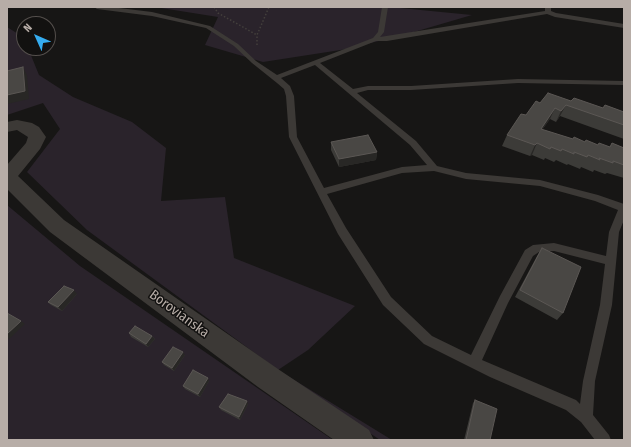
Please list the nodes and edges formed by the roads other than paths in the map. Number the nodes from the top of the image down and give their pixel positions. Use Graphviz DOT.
graph roads {
  1 [pos="96,7"];
  2 [pos="385,7"];
  3 [pos="548,10"];
  4 [pos="624,26"];
  5 [pos="375,39"];
  6 [pos="315,62"];
  7 [pos="276,78"];
  8 [pos="624,83"];
  9 [pos="351,92"];
  10 [pos="7,127"];
  11 [pos="434,168"];
  12 [pos="7,177"];
  13 [pos="322,192"];
  14 [pos="624,208"];
  15 [pos="611,262"];
  16 [pos="474,363"];
  17 [pos="586,418"];
  18 [pos="359,440"];
  19 [pos="604,440"];
  1 -- 7 [label="lane"];
  2 -- 5 [label="lane"];
  3 -- 4 [label="lane"];
  3 -- 5 [label="lane"];
  5 -- 6 [label="lane"];
  6 -- 7 [label="lane"];
  6 -- 9 [label="lane"];
  7 -- 13 [label="lane"];
  8 -- 9 [label="lane"];
  9 -- 11 [label="lane"];
  10 -- 12 [label="street, Borovianska"];
  11 -- 13 [label="lane"];
  11 -- 14 [label="lane"];
  12 -- 18 [label="street, Borovianska"];
  13 -- 16 [label="lane"];
  14 -- 15 [label="lane"];
  15 -- 16 [label="lane"];
  15 -- 17 [label="lane"];
  16 -- 17 [label="lane"];
  17 -- 19 [label="lane"];
}
